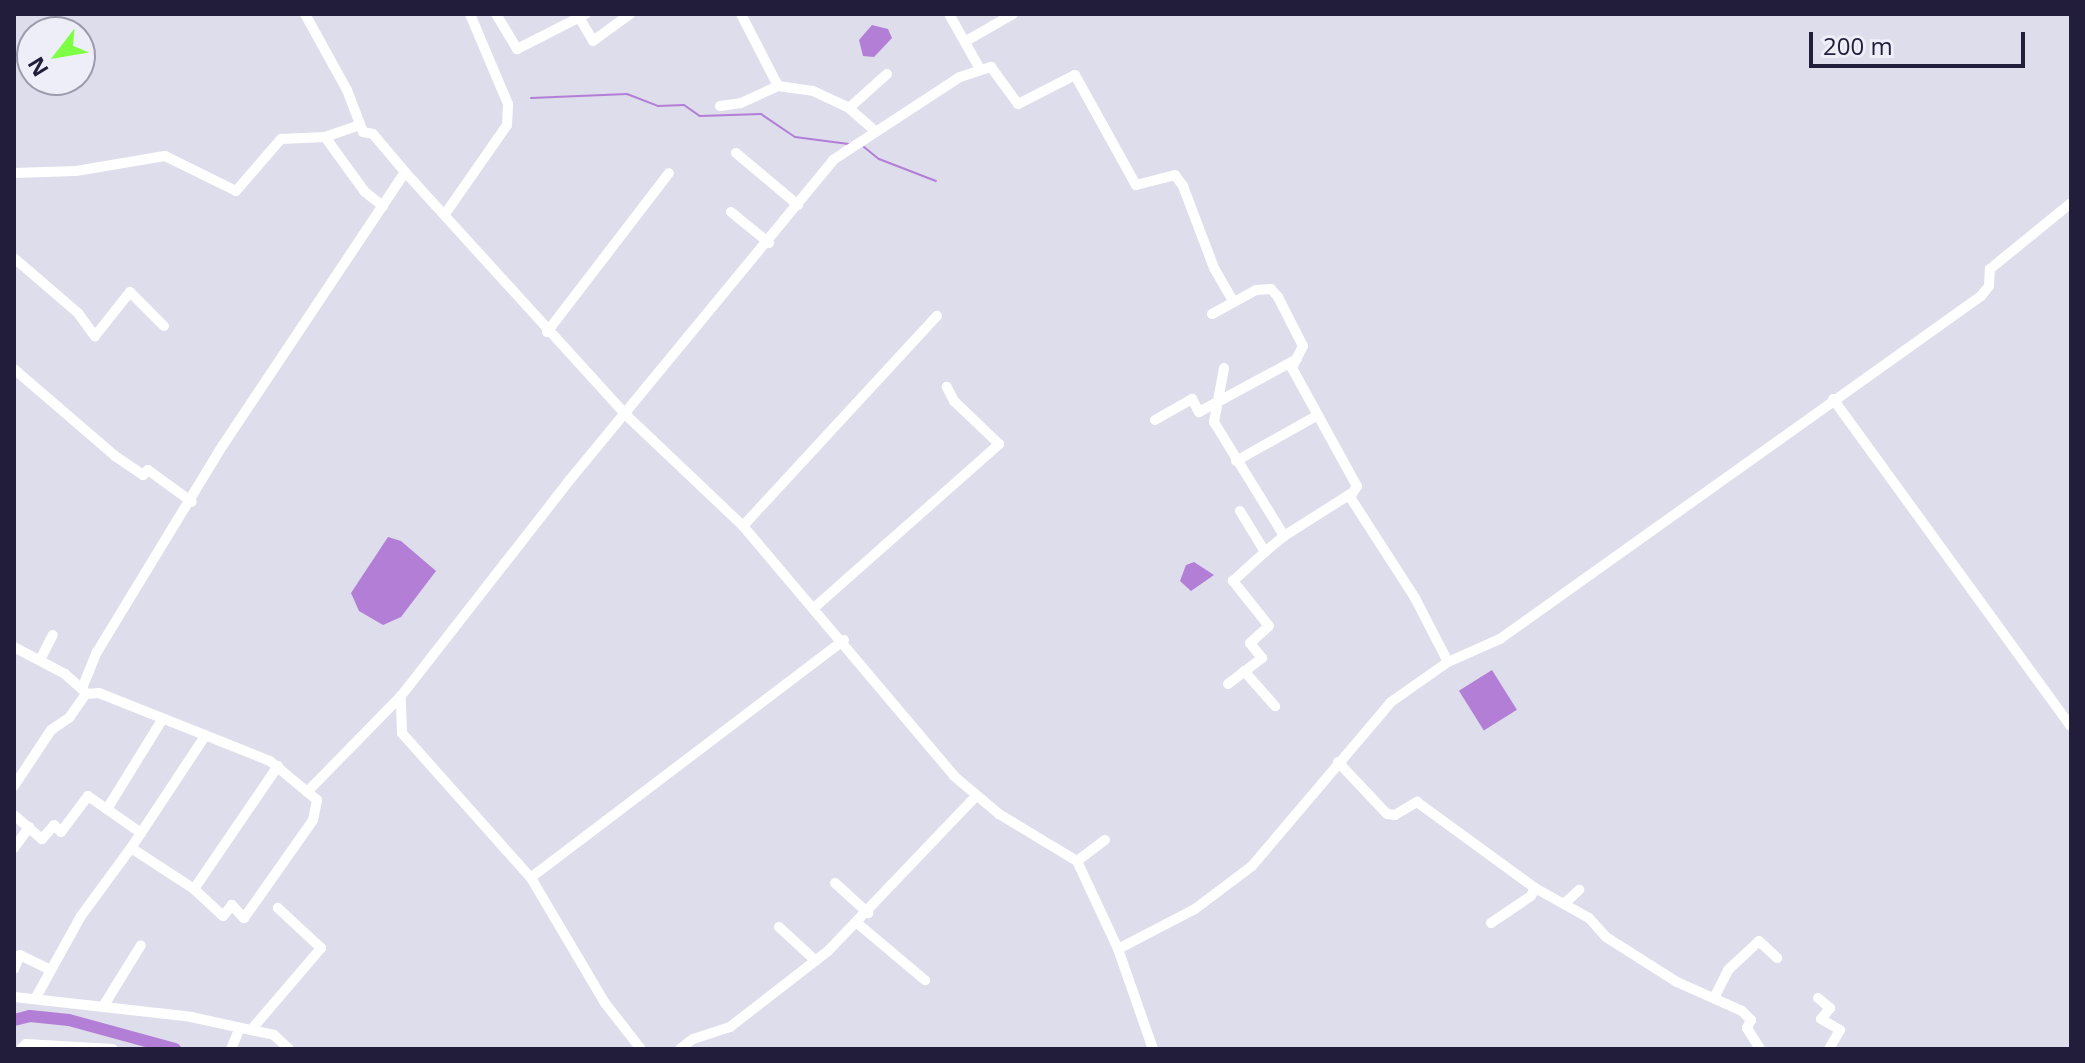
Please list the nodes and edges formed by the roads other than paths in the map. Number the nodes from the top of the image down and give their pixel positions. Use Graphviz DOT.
graph roads {
  1 [pos="305,14"];
  2 [pos="470,14"];
  3 [pos="496,14"];
  4 [pos="741,14"];
  5 [pos="949,14"];
  6 [pos="1013,14"];
  7 [pos="581,15"];
  8 [pos="632,15"];
  9 [pos="966,41"];
  10 [pos="980,69"];
  11 [pos="887,74"];
  12 [pos="778,86"];
  13 [pos="720,106"];
  14 [pos="849,108"];
  15 [pos="359,125"];
  16 [pos="874,130"];
  17 [pos="325,137"];
  18 [pos="736,153"];
  19 [pos="405,172"];
  20 [pos="14,173"];
  21 [pos="669,173"];
  22 [pos="2071,203"];
  23 [pos="798,205"];
  24 [pos="383,206"];
  25 [pos="731,212"];
  26 [pos="445,214"];
  27 [pos="769,243"];
  28 [pos="14,258"];
  29 [pos="1232,299"];
  30 [pos="1212,314"];
  31 [pos="937,316"];
  32 [pos="164,326"];
  33 [pos="547,332"];
  34 [pos="1299,358"];
  35 [pos="1224,368"];
  36 [pos="14,369"];
  37 [pos="947,387"];
  38 [pos="1219,399"];
  39 [pos="1833,399"];
  40 [pos="625,414"];
  41 [pos="1318,415"];
  42 [pos="1155,420"];
  43 [pos="1236,461"];
  44 [pos="1353,492"];
  45 [pos="192,502"];
  46 [pos="1240,511"];
  47 [pos="743,526"];
  48 [pos="1284,536"];
  49 [pos="1265,552"];
  50 [pos="815,607"];
  51 [pos="53,635"];
  52 [pos="844,640"];
  53 [pos="18,649"];
  54 [pos="40,660"];
  55 [pos="14,662"];
  56 [pos="1448,662"];
  57 [pos="1244,671"];
  58 [pos="1228,684"];
  59 [pos="84,690"];
  60 [pos="401,696"];
  61 [pos="1275,706"];
  62 [pos="162,720"];
  63 [pos="2071,726"];
  64 [pos="205,736"];
  65 [pos="1338,762"];
  66 [pos="278,766"];
  67 [pos="14,786"];
  68 [pos="307,792"];
  69 [pos="976,796"];
  70 [pos="107,809"];
  71 [pos="14,815"];
  72 [pos="29,827"];
  73 [pos="141,833"];
  74 [pos="1105,840"];
  75 [pos="14,848"];
  76 [pos="131,848"];
  77 [pos="1077,861"];
  78 [pos="531,878"];
  79 [pos="835,883"];
  80 [pos="1535,888"];
  81 [pos="194,889"];
  82 [pos="1579,890"];
  83 [pos="1564,904"];
  84 [pos="278,908"];
  85 [pos="868,913"];
  86 [pos="857,923"];
  87 [pos="1491,923"];
  88 [pos="779,927"];
  89 [pos="141,945"];
  90 [pos="1118,949"];
  91 [pos="17,953"];
  92 [pos="1777,958"];
  93 [pos="816,961"];
  94 [pos="14,969"];
  95 [pos="51,970"];
  96 [pos="925,980"];
  97 [pos="14,997"];
  98 [pos="1714,998"];
  99 [pos="1818,998"];
  100 [pos="35,999"];
  101 [pos="104,1005"];
  102 [pos="246,1029"];
  103 [pos="233,1045"];
  104 [pos="21,1049"];
  105 [pos="113,1049"];
  106 [pos="289,1049"];
  107 [pos="641,1049"];
  108 [pos="680,1049"];
  109 [pos="1153,1049"];
  110 [pos="1760,1049"];
  111 [pos="1829,1049"];
  1 -- 15 [label="street"];
  2 -- 26 [label="street"];
  3 -- 7 [label="street"];
  4 -- 12 [label="street"];
  5 -- 9 [label="street"];
  6 -- 9 [label="street"];
  7 -- 8 [label="street"];
  9 -- 10 [label="street"];
  10 -- 16 [label="street"];
  10 -- 29 [label="street"];
  11 -- 14 [label="street"];
  12 -- 13 [label="street"];
  12 -- 14 [label="street"];
  14 -- 16 [label="street"];
  15 -- 17 [label="street"];
  15 -- 19 [label="street"];
  16 -- 23 [label="street"];
  17 -- 20 [label="street"];
  17 -- 24 [label="street"];
  18 -- 23 [label="street"];
  19 -- 24 [label="street"];
  19 -- 26 [label="street"];
  21 -- 33 [label="street"];
  22 -- 39 [label="street"];
  23 -- 27 [label="street"];
  24 -- 45 [label="street"];
  25 -- 27 [label="street"];
  26 -- 33 [label="street"];
  27 -- 40 [label="street"];
  28 -- 32 [label="street"];
  29 -- 30 [label="street"];
  29 -- 34 [label="street"];
  31 -- 47 [label="street"];
  33 -- 40 [label="street"];
  34 -- 38 [label="street"];
  34 -- 41 [label="street"];
  35 -- 38 [label="street"];
  36 -- 45 [label="street"];
  37 -- 50 [label="street"];
  38 -- 42 [label="street"];
  38 -- 43 [label="street"];
  39 -- 56 [label="street"];
  39 -- 63 [label="street"];
  40 -- 47 [label="street"];
  40 -- 60 [label="street"];
  41 -- 43 [label="street"];
  41 -- 44 [label="street"];
  43 -- 48 [label="street"];
  44 -- 48 [label="street"];
  44 -- 56 [label="street"];
  45 -- 59 [label="street"];
  46 -- 49 [label="street"];
  47 -- 50 [label="street"];
  48 -- 49 [label="street"];
  49 -- 57 [label="street"];
  50 -- 52 [label="street"];
  51 -- 54 [label="street"];
  52 -- 69 [label="street"];
  52 -- 78 [label="street"];
  53 -- 54 [label="street"];
  53 -- 55 [label="street"];
  54 -- 59 [label="street"];
  56 -- 65 [label="street"];
  57 -- 58 [label="street"];
  57 -- 61 [label="street"];
  59 -- 62 [label="street"];
  59 -- 67 [label="street"];
  60 -- 68 [label="street"];
  60 -- 78 [label="street"];
  62 -- 64 [label="street"];
  62 -- 70 [label="street"];
  64 -- 66 [label="street"];
  64 -- 73 [label="street"];
  65 -- 80 [label="street"];
  65 -- 90 [label="street"];
  66 -- 68 [label="street"];
  66 -- 81 [label="street"];
  68 -- 81 [label="street"];
  69 -- 77 [label="street"];
  69 -- 85 [label="street"];
  70 -- 72 [label="street"];
  70 -- 73 [label="street"];
  71 -- 72 [label="street"];
  72 -- 75 [label="street"];
  73 -- 76 [label="street"];
  74 -- 77 [label="street"];
  76 -- 81 [label="street"];
  76 -- 95 [label="street"];
  77 -- 90 [label="street"];
  78 -- 107 [label="street"];
  79 -- 85 [label="street"];
  80 -- 83 [label="street"];
  80 -- 87 [label="street"];
  82 -- 83 [label="street"];
  83 -- 98 [label="street"];
  84 -- 102 [label="street"];
  85 -- 86 [label="street"];
  86 -- 93 [label="street"];
  86 -- 96 [label="street"];
  88 -- 93 [label="street"];
  89 -- 101 [label="street"];
  90 -- 109 [label="street"];
  91 -- 94 [label="street"];
  91 -- 95 [label="street"];
  92 -- 98 [label="street"];
  93 -- 108 [label="street"];
  95 -- 100 [label="street"];
  97 -- 100 [label="street"];
  98 -- 110 [label="street"];
  99 -- 111 [label="street"];
  100 -- 101 [label="street"];
  101 -- 102 [label="street"];
  102 -- 103 [label="street"];
  102 -- 106 [label="street"];
  104 -- 105 [label="street"];
}
